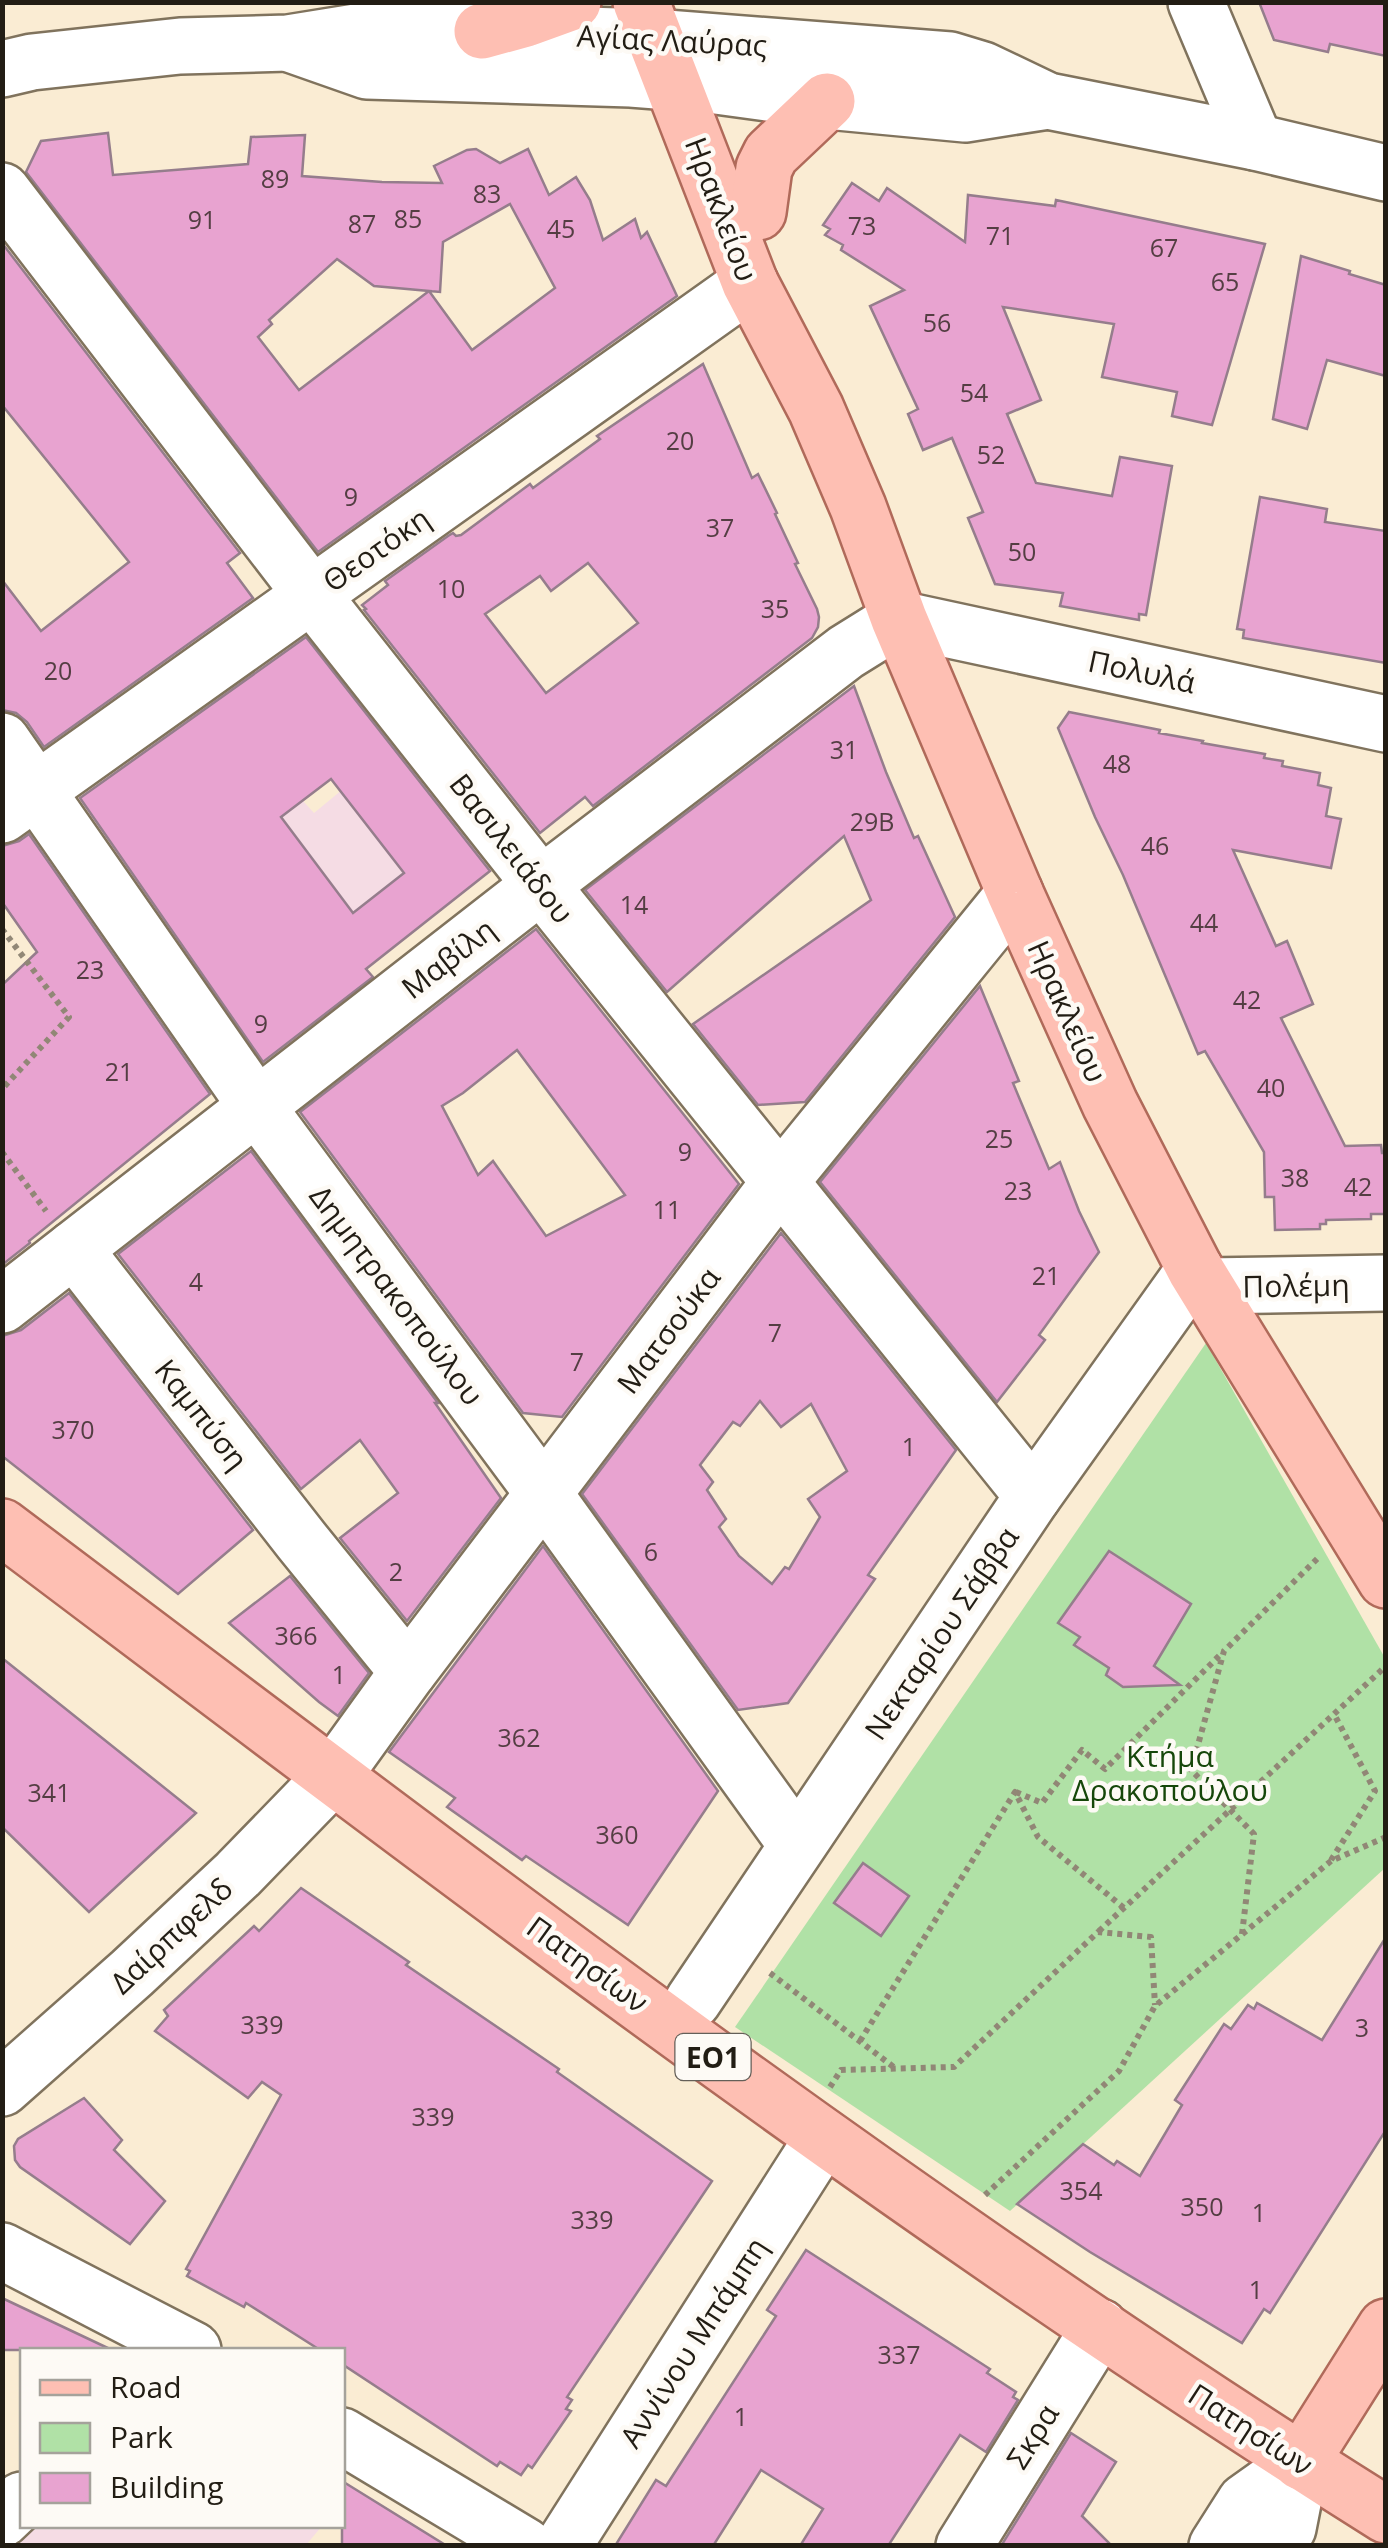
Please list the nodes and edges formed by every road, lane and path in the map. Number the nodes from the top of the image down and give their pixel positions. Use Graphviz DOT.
graph roads {
  1 [pos="572,2"];
  2 [pos="1196,2"];
  3 [pos="482,32"];
  4 [pos="674,42"];
  5 [pos="288,43"];
  6 [pos="2,68"];
  7 [pos="828,100"];
  8 [pos="1048,101"];
  9 [pos="1255,142"];
  10 [pos="1386,173"];
  11 [pos="2,191"];
  12 [pos="758,212"];
  13 [pos="750,283"];
  14 [pos="816,409"];
  15 [pos="312,595"];
  16 [pos="898,619"];
  17 [pos="1386,724"];
  18 [pos="2,741"];
  19 [pos="20,803"];
  20 [pos="541,885"];
  21 [pos="1015,893"];
  22 [pos="2,929"];
  23 [pos="2,1089"];
  24 [pos="258,1108"];
  25 [pos="2,1152"];
  26 [pos="780,1182"];
  27 [pos="74,1249"];
  28 [pos="1200,1278"];
  29 [pos="1386,1284"];
  30 [pos="2,1305"];
  31 [pos="544,1494"];
  32 [pos="1033,1496"];
  33 [pos="1352,1525"];
  34 [pos="2,1528"];
  35 [pos="1386,1580"];
  36 [pos="1224,1651"];
  37 [pos="1386,1666"];
  38 [pos="408,1672"];
  39 [pos="1334,1714"];
  40 [pos="333,1776"];
  41 [pos="1015,1792"];
  42 [pos="1229,1811"];
  43 [pos="1386,1836"];
  44 [pos="797,1845"];
  45 [pos="1331,1861"];
  46 [pos="1124,1908"];
  47 [pos="1098,1932"];
  48 [pos="1242,1934"];
  49 [pos="731,1943"];
  50 [pos="693,2001"];
  51 [pos="1155,2006"];
  52 [pos="860,2041"];
  53 [pos="896,2069"];
  54 [pos="2,2088"];
  55 [pos="824,2116"];
  56 [pos="977,2202"];
  57 [pos="2,2250"];
  58 [pos="1386,2326"];
  59 [pos="1100,2327"];
  60 [pos="185,2348"];
  61 [pos="345,2438"];
  62 [pos="1300,2462"];
  63 [pos="1386,2516"];
  64 [pos="525,2546"];
  65 [pos="563,2546"];
  66 [pos="964,2546"];
  67 [pos="1217,2546"];
  68 [pos="1277,2546"];
  1 -- 3 [label="main road"];
  2 -- 9 [label="street"];
  3 -- 4 [label="street, Αγίας Λαύρας"];
  3 -- 5 [label="street, Αγίας Λαύρας"];
  4 -- 5 [label="street, Αγίας Λαύρας"];
  4 -- 7 [label="street, Αγίας Λαύρας"];
  4 -- 8 [label="street, Αγίας Λαύρας"];
  4 -- 12 [label="main road, Ηρακλείου"];
  4 -- 13 [label="main road, Ηρακλείου"];
  5 -- 6 [label="street, Αγίας Λαύρας"];
  7 -- 8 [label="street, Αγίας Λαύρας"];
  7 -- 12 [label="main road"];
  8 -- 9 [label="street, Αγίας Λαύρας"];
  9 -- 10 [label="street, Αγίας Λαύρας"];
  11 -- 15 [label="street, Βασιλειάδου"];
  12 -- 14 [label="main road, Ηρακλείου"];
  13 -- 14 [label="main road, Ηρακλείου"];
  13 -- 15 [label="street, Θεοτόκη"];
  14 -- 16 [label="main road, Ηρακλείου"];
  15 -- 19 [label="street, Θεοτόκη"];
  15 -- 20 [label="street, Βασιλειάδου"];
  16 -- 17 [label="street, Πολυλά"];
  16 -- 20 [label="street, Μαβίλη"];
  16 -- 21 [label="main road, Ηρακλείου"];
  18 -- 19 [label="street, Δημητρακοπούλου"];
  19 -- 24 [label="street, Δημητρακοπούλου"];
  20 -- 24 [label="street, Μαβίλη"];
  20 -- 26 [label="street, Βασιλειάδου"];
  21 -- 26 [label="street, Ματσούκα"];
  21 -- 28 [label="main road, Ηρακλείου"];
  22 -- 23 [label="path"];
  24 -- 27 [label="street, Μαβίλη"];
  24 -- 31 [label="street, Δημητρακοπούλου"];
  25 -- 27 [label="path"];
  26 -- 31 [label="street, Ματσούκα"];
  26 -- 32 [label="street, Βασιλειάδου"];
  27 -- 30 [label="street, Μαβίλη"];
  27 -- 38 [label="street, Καμπύση"];
  28 -- 29 [label="street, Πολέμη"];
  28 -- 32 [label="street, Νεκταρίου Σάββα"];
  28 -- 33 [label="main road, Ηρακλείου"];
  31 -- 38 [label="street, Ματσούκα"];
  31 -- 44 [label="street, Δημητρακοπούλου"];
  32 -- 44 [label="street, Νεκταρίου Σάββα"];
  33 -- 35 [label="main road, Ηρακλείου"];
  33 -- 36 [label="path"];
  34 -- 40 [label="main road, Πατησίων / ΕΟ1"];
  36 -- 41 [label="path"];
  36 -- 42 [label="path"];
  37 -- 39 [label="path"];
  38 -- 40 [label="street, Ματσούκα"];
  39 -- 42 [label="path"];
  39 -- 45 [label="path"];
  40 -- 54 [label="street, Δαίρπφελδ"];
  40 -- 55 [label="main road, Πατησίων / ΕΟ1"];
  41 -- 46 [label="path"];
  41 -- 52 [label="path"];
  42 -- 46 [label="path"];
  42 -- 48 [label="path"];
  43 -- 45 [label="path"];
  44 -- 49 [label="street, Νεκταρίου Σάββα"];
  45 -- 48 [label="path"];
  46 -- 47 [label="path"];
  47 -- 51 [label="path"];
  47 -- 55 [label="path"];
  48 -- 56 [label="path"];
  49 -- 50 [label="street, Νεκταρίου Σάββα"];
  49 -- 52 [label="path"];
  52 -- 53 [label="path"];
  55 -- 59 [label="main road, Πατησίων / ΕΟ1"];
  55 -- 65 [label="street, Αννίνου Μπάμπη"];
  57 -- 60 [label="street"];
  58 -- 62 [label="main road"];
  59 -- 62 [label="main road, Πατησίων / ΕΟ1"];
  59 -- 66 [label="street, Σκρα"];
  61 -- 64 [label="street"];
  62 -- 63 [label="main road, Πατησίων / ΕΟ1"];
  62 -- 67 [label="street"];
  62 -- 68 [label="street"];
}
